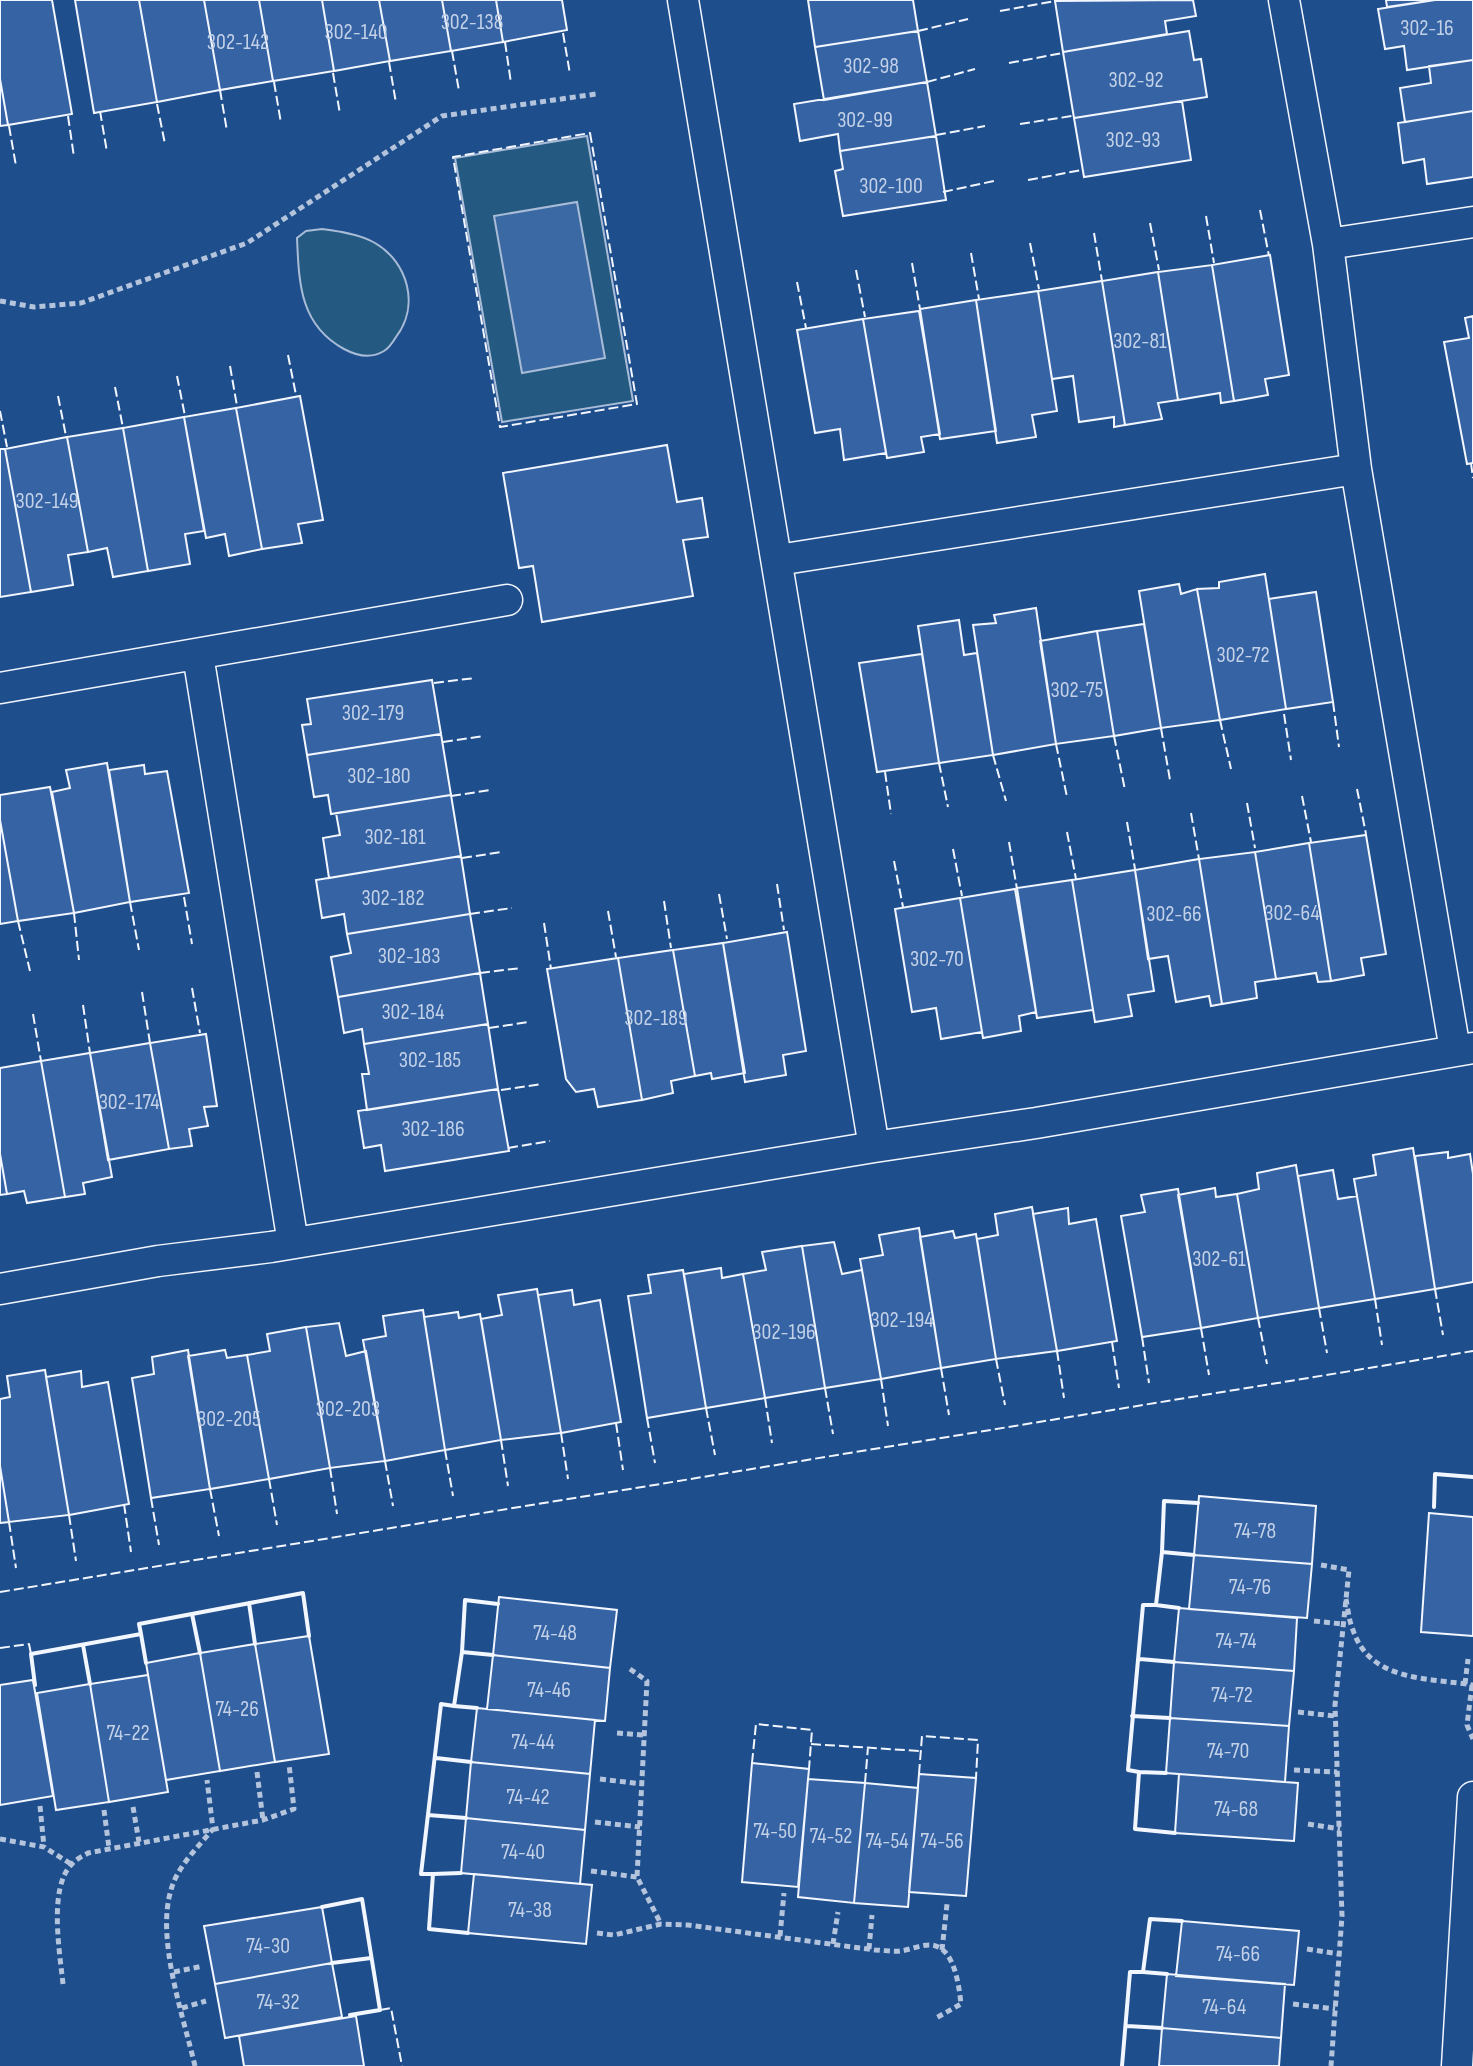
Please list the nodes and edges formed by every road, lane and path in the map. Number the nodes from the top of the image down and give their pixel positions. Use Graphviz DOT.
graph roads {
  1 [pos="683,0"];
  2 [pos="1284,0"];
  3 [pos="596,94"];
  4 [pos="1473,222"];
  5 [pos="1328,244"];
  6 [pos="0,301"];
  7 [pos="1356,469"];
  8 [pos="778,560"];
  9 [pos="507,600"];
  10 [pos="198,655"];
  11 [pos="0,688"];
  12 [pos="1464,1049"];
  13 [pos="874,1147"];
  14 [pos="293,1243"];
  15 [pos="0,1289"];
  16 [pos="1321,1565"];
  17 [pos="1345,1594"];
  18 [pos="1314,1621"];
  19 [pos="1342,1624"];
  20 [pos="1468,1659"];
  21 [pos="630,1669"];
  22 [pos="1470,1684"];
  23 [pos="1298,1712"];
  24 [pos="1335,1716"];
  25 [pos="617,1733"];
  26 [pos="645,1735"];
  27 [pos="1473,1739"];
  28 [pos="289,1764"];
  29 [pos="1294,1770"];
  30 [pos="257,1772"];
  31 [pos="1337,1772"];
  32 [pos="600,1779"];
  33 [pos="207,1780"];
  34 [pos="642,1784"];
  35 [pos="1473,1797"];
  36 [pos="40,1806"];
  37 [pos="133,1807"];
  38 [pos="104,1810"];
  39 [pos="263,1820"];
  40 [pos="595,1822"];
  41 [pos="1308,1824"];
  42 [pos="640,1827"];
  43 [pos="213,1829"];
  44 [pos="1340,1829"];
  45 [pos="0,1839"];
  46 [pos="139,1842"];
  47 [pos="44,1847"];
  48 [pos="109,1848"];
  49 [pos="71,1864"];
  50 [pos="591,1871"];
  51 [pos="637,1877"];
  52 [pos="784,1893"];
  53 [pos="947,1904"];
  54 [pos="838,1912"];
  55 [pos="872,1915"];
  56 [pos="661,1924"];
  57 [pos="597,1933"];
  58 [pos="780,1936"];
  59 [pos="833,1944"];
  60 [pos="869,1949"];
  61 [pos="1307,1949"];
  62 [pos="942,1950"];
  63 [pos="1339,1954"];
  64 [pos="203,1966"];
  65 [pos="174,1972"];
  66 [pos="63,1984"];
  67 [pos="206,2001"];
  68 [pos="1293,2004"];
  69 [pos="182,2008"];
  70 [pos="1335,2009"];
  71 [pos="936,2018"];
  72 [pos="195,2066"];
  73 [pos="1331,2066"];
  74 [pos="1457,2066"];
  1 -- 8 [label="lane"];
  2 -- 5 [label="lane"];
  3 -- 6 [label="path"];
  4 -- 5 [label="lane"];
  5 -- 7 [label="lane"];
  7 -- 8 [label="lane"];
  7 -- 12 [label="lane"];
  8 -- 13 [label="lane"];
  9 -- 10 [label="lane"];
  10 -- 11 [label="lane"];
  10 -- 14 [label="lane"];
  12 -- 13 [label="lane"];
  13 -- 14 [label="lane"];
  14 -- 15 [label="lane"];
  16 -- 17 [label="path"];
  17 -- 19 [label="path"];
  17 -- 22 [label="path"];
  18 -- 19 [label="path"];
  19 -- 24 [label="path"];
  20 -- 22 [label="path"];
  21 -- 26 [label="path"];
  22 -- 27 [label="path"];
  23 -- 24 [label="path"];
  24 -- 31 [label="path"];
  25 -- 26 [label="path"];
  26 -- 34 [label="path"];
  28 -- 39 [label="path"];
  29 -- 31 [label="path"];
  30 -- 39 [label="path"];
  31 -- 44 [label="path"];
  32 -- 34 [label="path"];
  33 -- 43 [label="path"];
  34 -- 42 [label="path"];
  35 -- 74 [label="lane"];
  36 -- 47 [label="path"];
  37 -- 46 [label="path"];
  38 -- 48 [label="path"];
  39 -- 43 [label="path"];
  40 -- 42 [label="path"];
  41 -- 44 [label="path"];
  42 -- 51 [label="path"];
  43 -- 46 [label="path"];
  43 -- 65 [label="path"];
  44 -- 63 [label="path"];
  45 -- 47 [label="path"];
  46 -- 48 [label="path"];
  47 -- 49 [label="path"];
  48 -- 49 [label="path"];
  49 -- 66 [label="path"];
  50 -- 51 [label="path"];
  51 -- 56 [label="path"];
  52 -- 58 [label="path"];
  53 -- 62 [label="path"];
  54 -- 59 [label="path"];
  55 -- 60 [label="path"];
  56 -- 57 [label="path"];
  56 -- 58 [label="path"];
  58 -- 59 [label="path"];
  59 -- 60 [label="path"];
  60 -- 62 [label="path"];
  61 -- 63 [label="path"];
  62 -- 71 [label="path"];
  63 -- 70 [label="path"];
  64 -- 65 [label="path"];
  65 -- 69 [label="path"];
  67 -- 69 [label="path"];
  68 -- 70 [label="path"];
  69 -- 72 [label="path"];
  70 -- 73 [label="path"];
}
